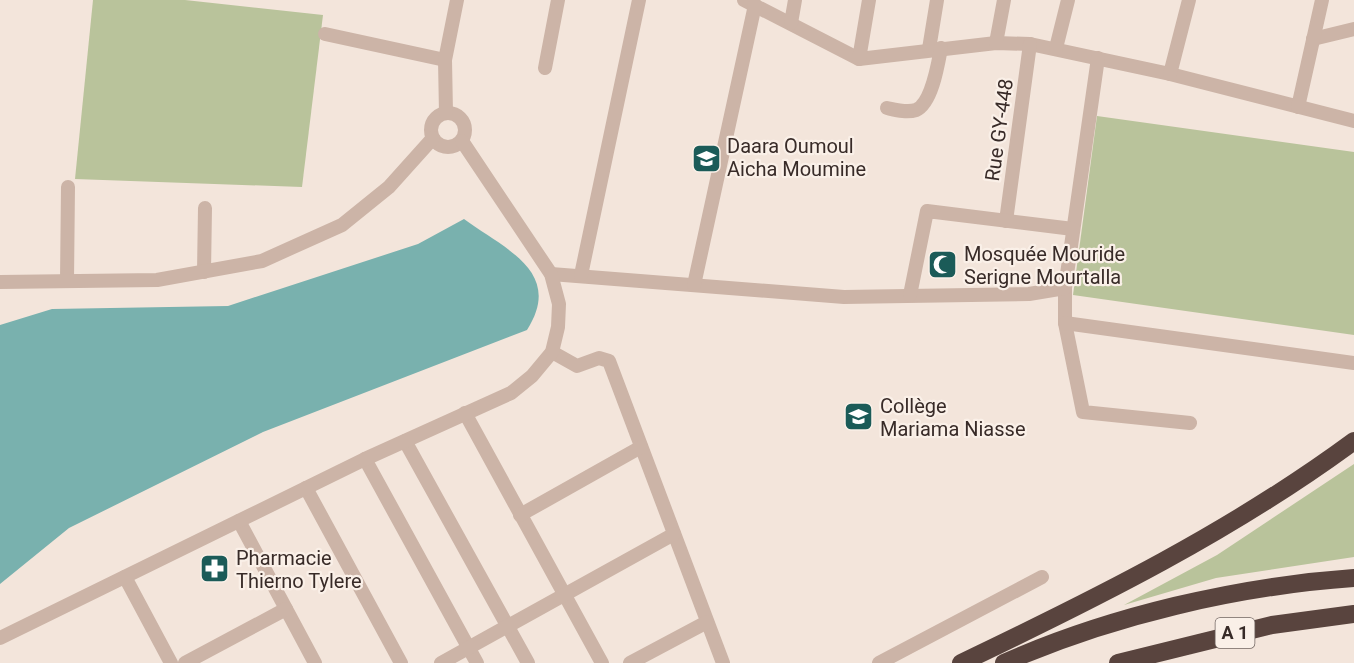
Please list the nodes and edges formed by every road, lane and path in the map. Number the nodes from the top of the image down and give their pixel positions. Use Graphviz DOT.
graph roads {
  1 [pos="457,0"];
  2 [pos="558,0"];
  3 [pos="639,0"];
  4 [pos="795,0"];
  5 [pos="869,0"];
  6 [pos="937,0"];
  7 [pos="1004,0"];
  8 [pos="1068,0"];
  9 [pos="1188,0"];
  10 [pos="1322,0"];
  11 [pos="749,3"];
  12 [pos="791,23"];
  13 [pos="1354,29"];
  14 [pos="326,34"];
  15 [pos="1313,39"];
  16 [pos="996,43"];
  17 [pos="1030,44"];
  18 [pos="1056,48"];
  19 [pos="935,49"];
  20 [pos="1098,58"];
  21 [pos="859,59"];
  22 [pos="445,60"];
  23 [pos="545,68"];
  24 [pos="1170,74"];
  25 [pos="1298,107"];
  26 [pos="887,108"];
  27 [pos="446,113"];
  28 [pos="1354,121"];
  29 [pos="433,138"];
  30 [pos="462,141"];
  31 [pos="68,187"];
  32 [pos="205,208"];
  33 [pos="1006,220"];
  34 [pos="1073,229"];
  35 [pos="204,272"];
  36 [pos="551,274"];
  37 [pos="580,275"];
  38 [pos="1,278"];
  39 [pos="67,280"];
  40 [pos="694,285"];
  41 [pos="1065,288"];
  42 [pos="910,296"];
  43 [pos="1065,322"];
  44 [pos="552,352"];
  45 [pos="1354,363"];
  46 [pos="465,413"];
  47 [pos="1190,423"];
  48 [pos="405,441"];
  49 [pos="1354,441"];
  50 [pos="641,447"];
  51 [pos="365,459"];
  52 [pos="306,488"];
  53 [pos="520,515"];
  54 [pos="239,521"];
  55 [pos="674,534"];
  56 [pos="125,577"];
  57 [pos="1042,577"];
  58 [pos="1354,578"];
  59 [pos="564,595"];
  60 [pos="286,609"];
  61 [pos="1354,614"];
  62 [pos="707,622"];
  63 [pos="508,626"];
  64 [pos="0,638"];
  65 [pos="469,648"];
  66 [pos="171,663"];
  67 [pos="185,663"];
  68 [pos="315,663"];
  69 [pos="401,663"];
  70 [pos="441,663"];
  71 [pos="477,663"];
  72 [pos="528,663"];
  73 [pos="602,663"];
  74 [pos="630,663"];
  75 [pos="723,663"];
  76 [pos="879,663"];
  77 [pos="961,663"];
  78 [pos="1004,663"];
  79 [pos="1118,663"];
  1 -- 22 [label="street"];
  2 -- 23 [label="street"];
  3 -- 37 [label="street"];
  4 -- 12 [label="street"];
  5 -- 21 [label="street"];
  6 -- 19 [label="street"];
  7 -- 16 [label="street"];
  8 -- 18 [label="street"];
  9 -- 24 [label="street"];
  10 -- 15 [label="street"];
  11 -- 12 [label="street"];
  11 -- 40 [label="street"];
  12 -- 21 [label="street"];
  13 -- 15 [label="street"];
  14 -- 22 [label="street"];
  15 -- 25 [label="street"];
  16 -- 17 [label="street"];
  16 -- 19 [label="street"];
  17 -- 18 [label="street"];
  17 -- 33 [label="street, Rue GY-448"];
  18 -- 20 [label="street"];
  19 -- 21 [label="street"];
  19 -- 26 [label="street"];
  20 -- 24 [label="street"];
  20 -- 34 [label="street"];
  22 -- 27 [label="street"];
  24 -- 25 [label="street"];
  25 -- 28 [label="street"];
  27 -- 29 [label="street"];
  27 -- 30 [label="street"];
  29 -- 30 [label="street"];
  29 -- 35 [label="street"];
  30 -- 36 [label="street"];
  31 -- 39 [label="street"];
  32 -- 35 [label="street"];
  33 -- 34 [label="street"];
  33 -- 42 [label="street"];
  34 -- 41 [label="street"];
  35 -- 39 [label="street"];
  36 -- 37 [label="street"];
  36 -- 44 [label="street"];
  37 -- 40 [label="street"];
  38 -- 39 [label="street"];
  40 -- 42 [label="street"];
  41 -- 42 [label="street"];
  41 -- 43 [label="street"];
  43 -- 45 [label="street"];
  43 -- 47 [label="street"];
  44 -- 46 [label="street"];
  44 -- 50 [label="street"];
  46 -- 48 [label="street"];
  46 -- 53 [label="street"];
  48 -- 51 [label="street"];
  48 -- 63 [label="street"];
  49 -- 77 [label="highway"];
  50 -- 53 [label="street"];
  50 -- 55 [label="street"];
  51 -- 52 [label="street"];
  51 -- 65 [label="street"];
  52 -- 54 [label="street"];
  52 -- 69 [label="street"];
  53 -- 59 [label="street"];
  54 -- 56 [label="street"];
  54 -- 60 [label="street"];
  55 -- 59 [label="street"];
  55 -- 62 [label="street"];
  56 -- 64 [label="street"];
  56 -- 66 [label="street"];
  57 -- 76 [label="street"];
  58 -- 78 [label="highway, A 1"];
  59 -- 63 [label="street"];
  59 -- 73 [label="street"];
  60 -- 67 [label="street"];
  60 -- 68 [label="street"];
  61 -- 79 [label="highway, A 1"];
  62 -- 74 [label="street"];
  62 -- 75 [label="street"];
  63 -- 65 [label="street"];
  63 -- 72 [label="street"];
  65 -- 70 [label="street"];
  65 -- 71 [label="street"];
}
